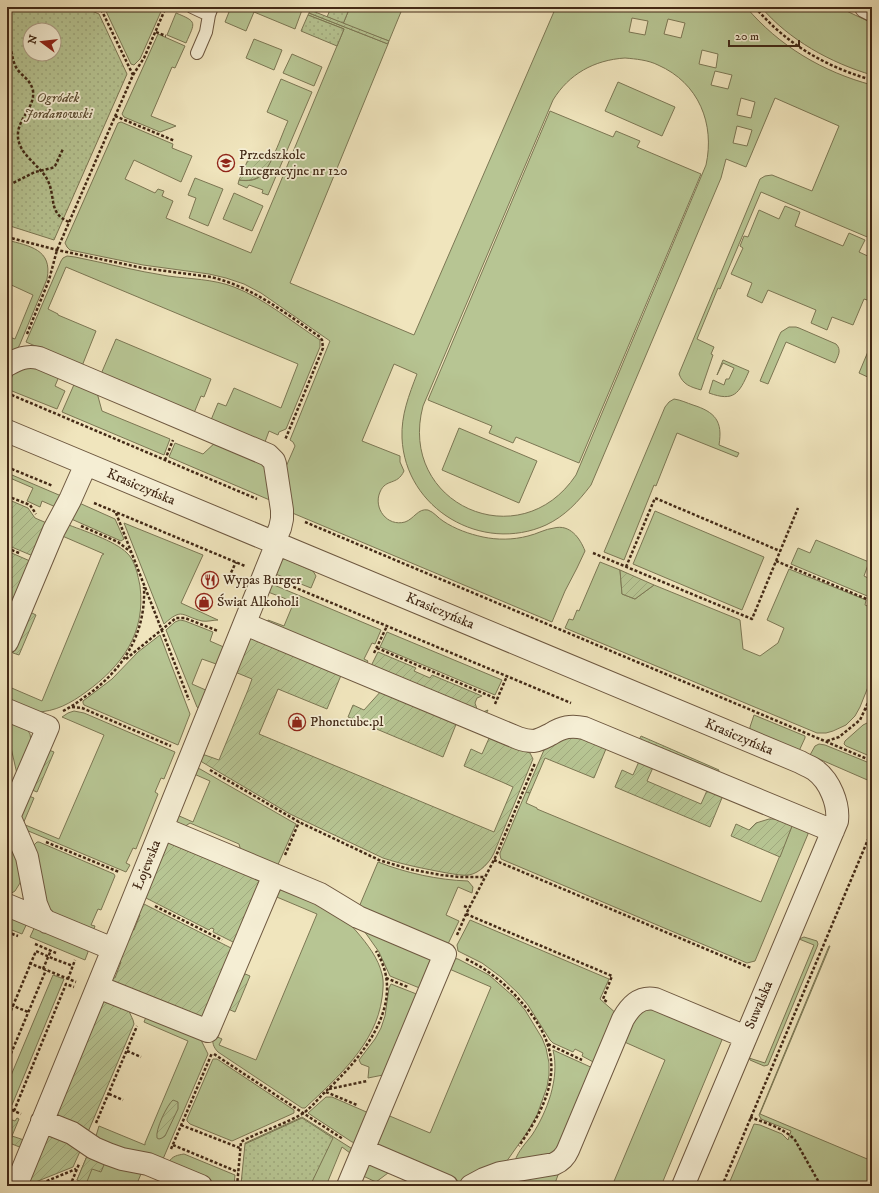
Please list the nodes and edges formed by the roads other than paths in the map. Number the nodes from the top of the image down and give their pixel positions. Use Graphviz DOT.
graph roads {
  1 [pos="192,7"];
  2 [pos="866,7"];
  3 [pos="872,10"];
  4 [pos="211,11"];
  5 [pos="197,53"];
  6 [pos="15,361"];
  7 [pos="7,430"];
  8 [pos="86,464"];
  9 [pos="276,543"];
  10 [pos="242,632"];
  11 [pos="7,642"];
  12 [pos="7,710"];
  13 [pos="162,828"];
  14 [pos="834,828"];
  15 [pos="275,875"];
  16 [pos="7,906"];
  17 [pos="53,924"];
  18 [pos="113,949"];
  19 [pos="96,991"];
  20 [pos="746,1037"];
  21 [pos="42,1121"];
  22 [pos="363,1150"];
  23 [pos="19,1177"];
  24 [pos="202,1186"];
  25 [pos="348,1186"];
  26 [pos="447,1186"];
  27 [pos="471,1186"];
  28 [pos="684,1186"];
  1 -- 4 [label="lane"];
  2 -- 3 [label="street"];
  4 -- 5 [label="lane"];
  6 -- 9 [label="street, Łojewska"];
  7 -- 8 [label="street, Krasiczyńska"];
  8 -- 9 [label="street, Krasiczyńska"];
  8 -- 11 [label="street"];
  9 -- 10 [label="street, Łojewska"];
  9 -- 14 [label="street, Krasiczyńska"];
  10 -- 13 [label="street, Łojewska"];
  10 -- 14 [label="street"];
  12 -- 17 [label="street"];
  13 -- 15 [label="street"];
  13 -- 18 [label="street, Łojewska"];
  14 -- 20 [label="street, Suwalska"];
  15 -- 19 [label="street"];
  15 -- 22 [label="street"];
  16 -- 17 [label="street"];
  17 -- 18 [label="street"];
  18 -- 19 [label="street, Łojewska"];
  19 -- 21 [label="street, Łojewska"];
  20 -- 27 [label="street"];
  20 -- 28 [label="street, Suwalska"];
  21 -- 23 [label="street, Łojewska"];
  21 -- 24 [label="street"];
  22 -- 25 [label="street"];
  22 -- 26 [label="street"];
}
